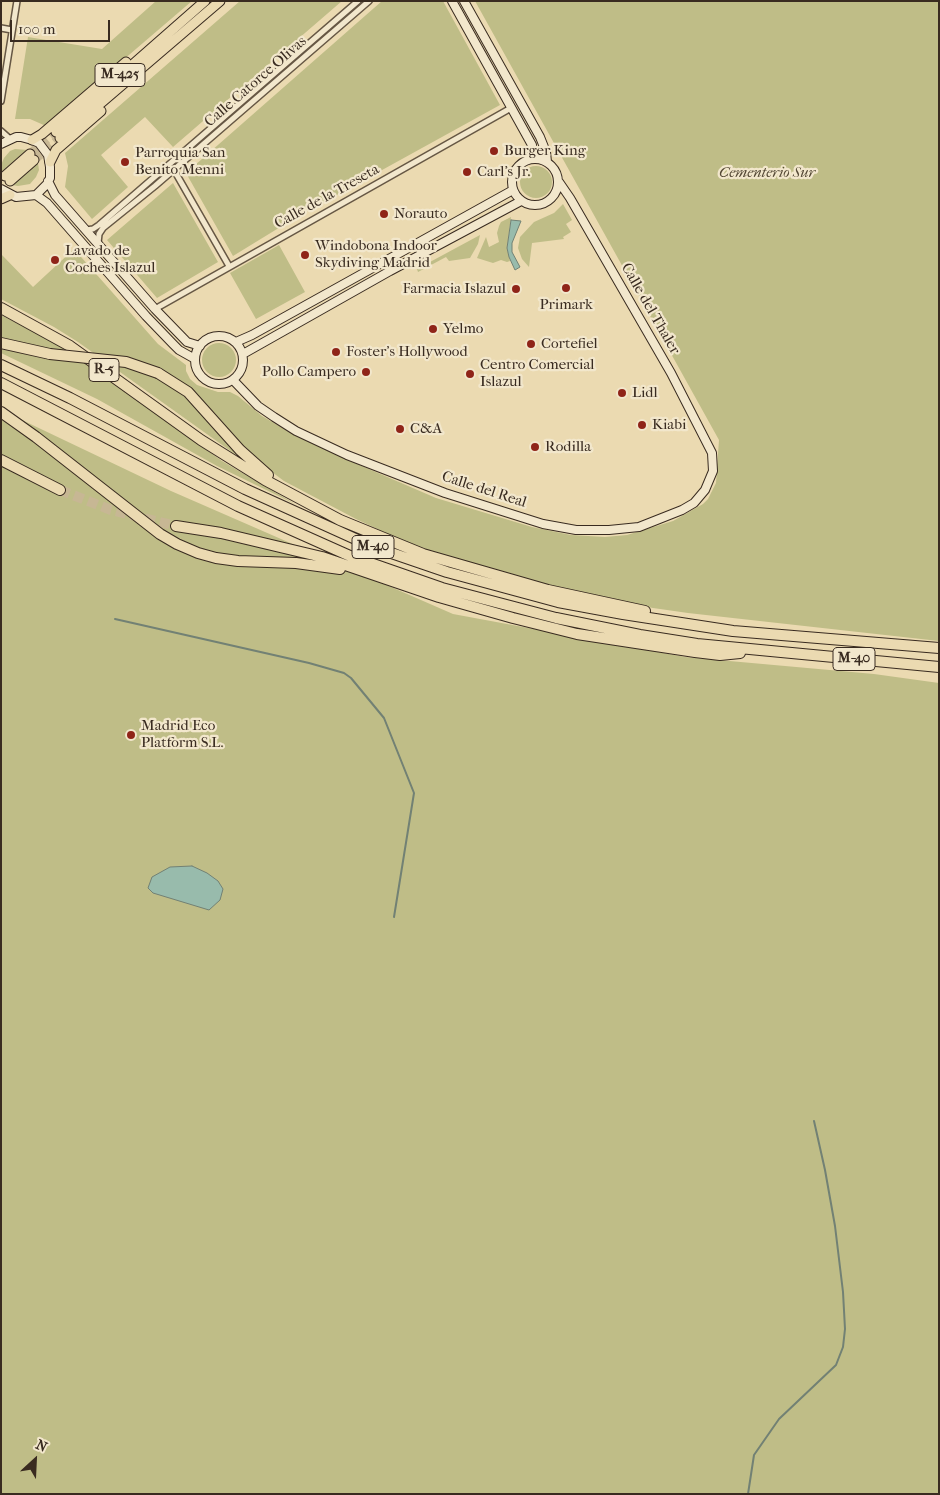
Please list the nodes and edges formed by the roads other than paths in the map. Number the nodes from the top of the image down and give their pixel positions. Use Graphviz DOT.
graph roads {
  1 [pos="17,1"];
  2 [pos="205,1"];
  3 [pos="220,1"];
  4 [pos="358,1"];
  5 [pos="369,1"];
  6 [pos="452,1"];
  7 [pos="464,1"];
  8 [pos="183,18"];
  9 [pos="1,28"];
  10 [pos="12,30"];
  11 [pos="179,36"];
  12 [pos="1,101"];
  13 [pos="511,108"];
  14 [pos="1,131"];
  15 [pos="10,139"];
  16 [pos="32,140"];
  17 [pos="1,144"];
  18 [pos="32,157"];
  19 [pos="532,159"];
  20 [pos="50,162"];
  21 [pos="547,162"];
  22 [pos="174,170"];
  23 [pos="8,178"];
  24 [pos="48,181"];
  25 [pos="559,182"];
  26 [pos="1,189"];
  27 [pos="513,190"];
  28 [pos="10,195"];
  29 [pos="36,195"];
  30 [pos="1,199"];
  31 [pos="520,201"];
  32 [pos="86,230"];
  33 [pos="98,244"];
  34 [pos="229,266"];
  35 [pos="1,308"];
  36 [pos="154,309"];
  37 [pos="236,342"];
  38 [pos="1,343"];
  39 [pos="200,346"];
  40 [pos="243,354"];
  41 [pos="195,359"];
  42 [pos="1,365"];
  43 [pos="232,380"];
  44 [pos="1,383"];
  45 [pos="1,412"];
  46 [pos="712,453"];
  47 [pos="1,460"];
  48 [pos="60,490"];
  49 [pos="176,526"];
  50 [pos="362,528"];
  51 [pos="512,618"];
  52 [pos="776,633"];
  53 [pos="939,648"];
  54 [pos="768,652"];
  55 [pos="939,667"];
  1 -- 10 [label="street"];
  2 -- 8 [label="main road, M-425"];
  3 -- 11 [label="main road, M-425"];
  4 -- 32 [label="street, Calle Catorce Olivas"];
  5 -- 22 [label="street, Calle Catorce Olivas"];
  6 -- 13 [label="street"];
  7 -- 21 [label="street"];
  8 -- 11 [label="main road, M-425"];
  8 -- 16 [label="main road"];
  9 -- 10 [label="street"];
  10 -- 12 [label="street"];
  11 -- 20 [label="main road"];
  13 -- 19 [label="street"];
  13 -- 34 [label="street, Calle de la Treseta"];
  14 -- 15 [label="street"];
  15 -- 16 [label="street"];
  15 -- 17 [label="street"];
  16 -- 20 [label="street"];
  18 -- 23 [label="main road"];
  19 -- 21 [label="street"];
  19 -- 27 [label="street"];
  20 -- 24 [label="street"];
  21 -- 25 [label="street"];
  22 -- 33 [label="street, Calle Catorce Olivas"];
  22 -- 34 [label="street"];
  24 -- 29 [label="street"];
  24 -- 32 [label="street"];
  25 -- 31 [label="street"];
  25 -- 46 [label="street, Calle del Thaler"];
  26 -- 28 [label="street"];
  27 -- 31 [label="street"];
  27 -- 37 [label="street"];
  28 -- 29 [label="street"];
  28 -- 30 [label="main road"];
  29 -- 41 [label="street"];
  31 -- 40 [label="street"];
  32 -- 33 [label="street"];
  33 -- 36 [label="street"];
  34 -- 36 [label="street, Calle de la Treseta"];
  35 -- 50 [label="highway, R-5"];
  36 -- 39 [label="street"];
  37 -- 39 [label="street"];
  37 -- 40 [label="street"];
  38 -- 50 [label="highway, bridge"];
  39 -- 41 [label="street"];
  40 -- 43 [label="street"];
  41 -- 43 [label="street"];
  42 -- 52 [label="highway, M-40"];
  43 -- 46 [label="street, Calle del Real"];
  44 -- 54 [label="highway, M-40"];
  45 -- 51 [label="highway, M-40"];
  47 -- 48 [label="highway"];
  49 -- 51 [label="highway"];
  50 -- 52 [label="highway, M-40"];
  51 -- 54 [label="highway, M-40"];
  52 -- 53 [label="highway, M-40"];
  54 -- 55 [label="highway, M-40"];
}
